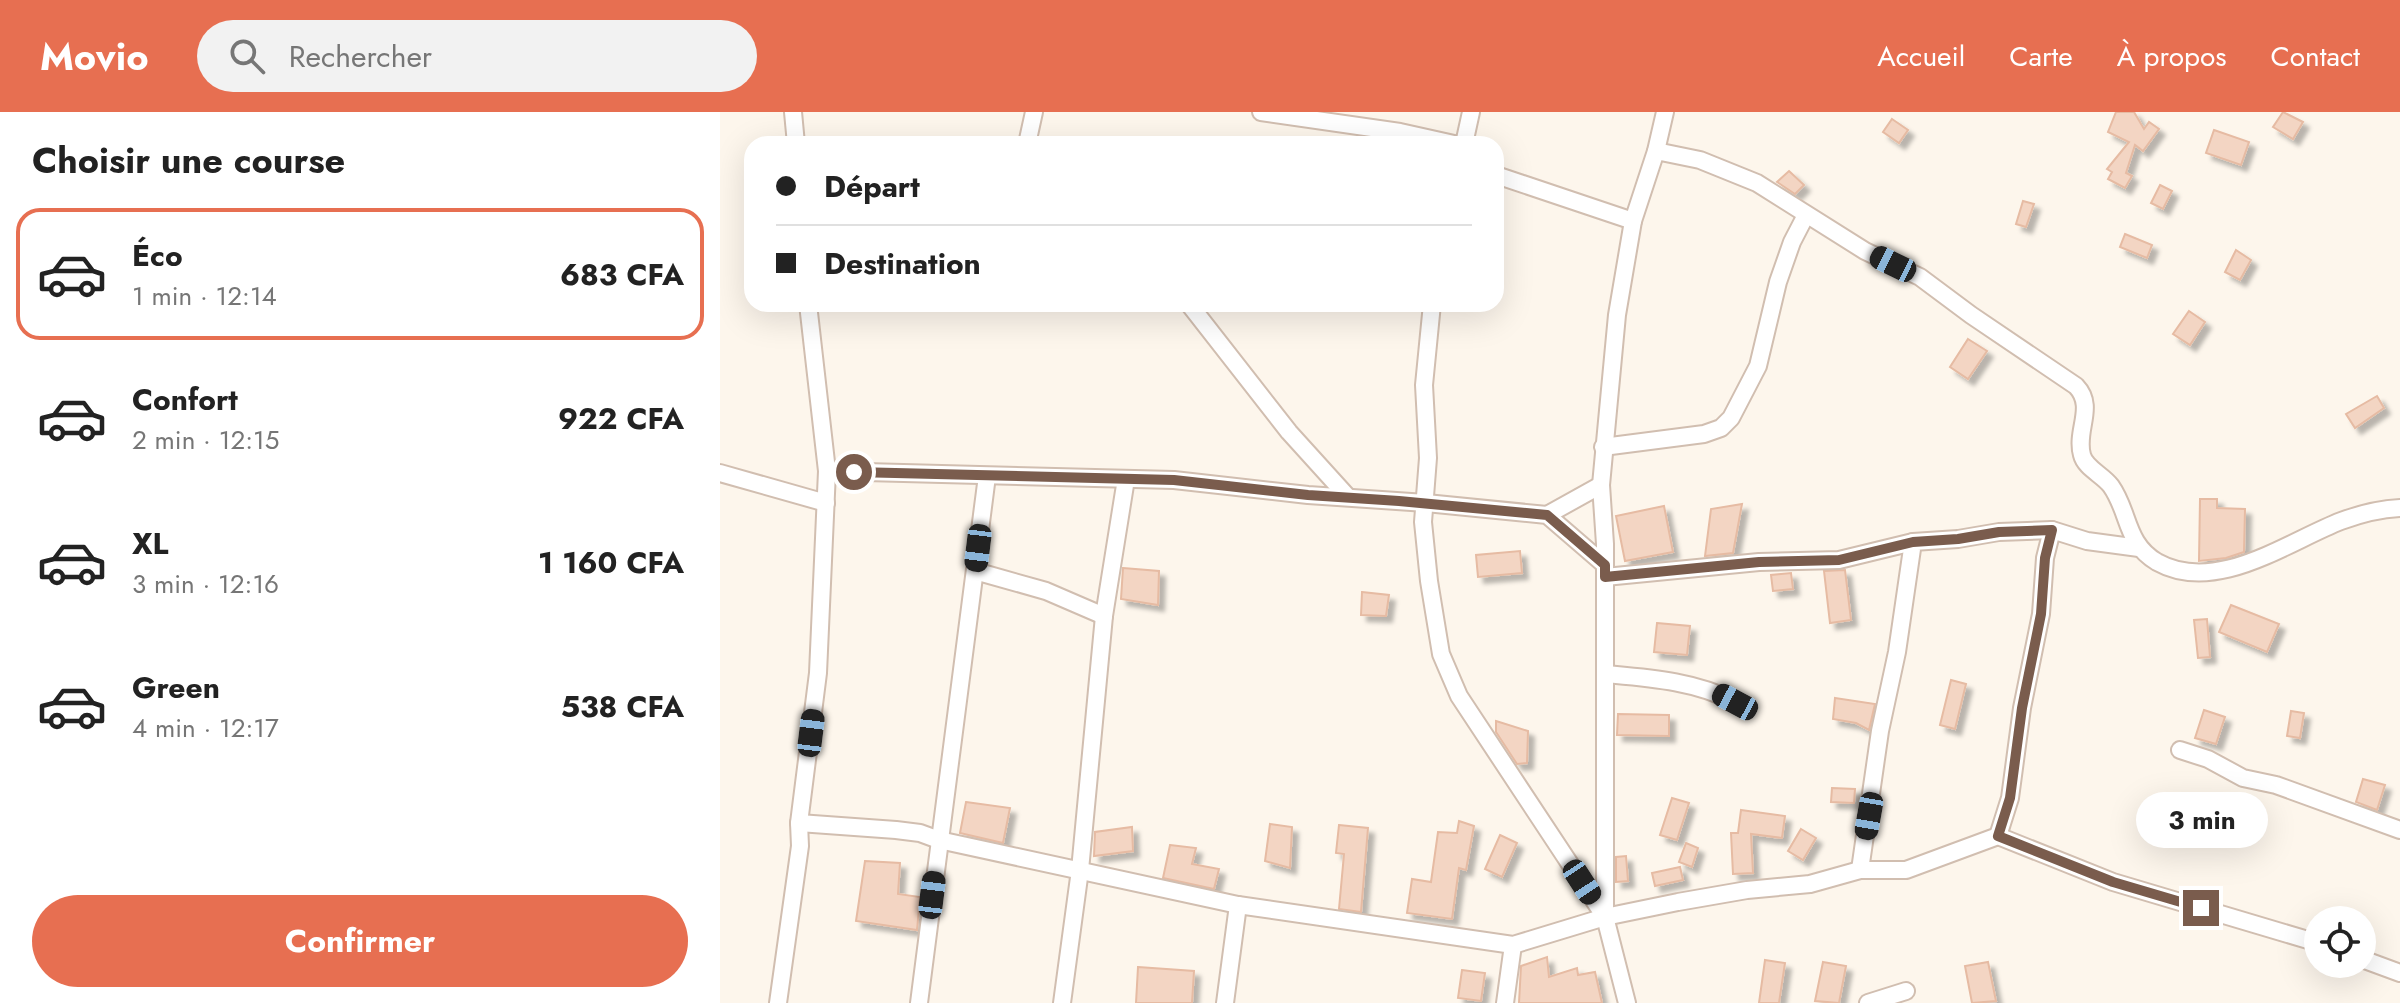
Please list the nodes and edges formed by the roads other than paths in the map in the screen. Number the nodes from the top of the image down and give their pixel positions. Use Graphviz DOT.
graph roads {
  1 [pos="793,112"];
  2 [pos="1034,112"];
  3 [pos="1261,112"];
  4 [pos="1471,112"];
  5 [pos="1665,112"];
  6 [pos="797,136"];
  7 [pos="1029,136"];
  8 [pos="1418,136"];
  9 [pos="1466,136"];
  10 [pos="1656,151"];
  11 [pos="1504,178"];
  12 [pos="1806,215"];
  13 [pos="1633,221"];
  14 [pos="809,312"];
  15 [pos="1195,312"];
  16 [pos="1431,312"];
  17 [pos="1603,447"];
  18 [pos="827,471"];
  19 [pos="720,473"];
  20 [pos="987,476"];
  21 [pos="1126,479"];
  22 [pos="1601,485"];
  23 [pos="1347,496"];
  24 [pos="826,503"];
  25 [pos="1426,503"];
  26 [pos="2400,508"];
  27 [pos="1547,515"];
  28 [pos="2052,530"];
  29 [pos="1913,542"];
  30 [pos="2139,548"];
  31 [pos="975,571"];
  32 [pos="1605,571"];
  33 [pos="1104,616"];
  34 [pos="1605,674"];
  35 [pos="1735,702"];
  36 [pos="2180,750"];
  37 [pos="799,823"];
  38 [pos="2400,830"];
  39 [pos="1998,836"];
  40 [pos="939,840"];
  41 [pos="1080,870"];
  42 [pos="1860,870"];
  43 [pos="1238,905"];
  44 [pos="1605,917"];
  45 [pos="2304,939"];
  46 [pos="1513,945"];
  47 [pos="2376,964"];
  48 [pos="2400,973"];
  49 [pos="1906,991"];
  50 [pos="778,1003"];
  51 [pos="919,1003"];
  52 [pos="1062,1003"];
  53 [pos="1225,1003"];
  54 [pos="1505,1003"];
  55 [pos="1627,1003"];
  56 [pos="1868,1003"];
  1 -- 6 [label="street"];
  2 -- 7 [label="street"];
  3 -- 8 [label="street"];
  4 -- 9 [label="street"];
  5 -- 10 [label="street"];
  10 -- 12 [label="street"];
  10 -- 13 [label="street"];
  11 -- 13 [label="street"];
  12 -- 17 [label="street"];
  12 -- 30 [label="street"];
  13 -- 17 [label="street"];
  14 -- 18 [label="street"];
  15 -- 23 [label="street"];
  16 -- 25 [label="street"];
  17 -- 22 [label="street"];
  18 -- 20 [label="street"];
  18 -- 24 [label="street"];
  19 -- 24 [label="street"];
  20 -- 21 [label="street"];
  20 -- 31 [label="street"];
  21 -- 23 [label="street"];
  21 -- 33 [label="street"];
  22 -- 27 [label="street"];
  22 -- 32 [label="street"];
  23 -- 25 [label="street"];
  24 -- 37 [label="street"];
  25 -- 27 [label="street"];
  25 -- 44 [label="street"];
  26 -- 30 [label="street"];
  27 -- 32 [label="street"];
  28 -- 29 [label="street"];
  28 -- 30 [label="street"];
  28 -- 39 [label="street"];
  29 -- 32 [label="street"];
  29 -- 42 [label="street"];
  31 -- 33 [label="street"];
  31 -- 40 [label="street"];
  32 -- 34 [label="street"];
  33 -- 41 [label="street"];
  34 -- 35 [label="street"];
  34 -- 44 [label="street"];
  36 -- 38 [label="street"];
  37 -- 40 [label="street"];
  37 -- 50 [label="street"];
  39 -- 42 [label="street"];
  39 -- 45 [label="street"];
  40 -- 41 [label="street"];
  40 -- 51 [label="street"];
  41 -- 43 [label="street"];
  41 -- 52 [label="street"];
  42 -- 44 [label="street"];
  43 -- 46 [label="street"];
  43 -- 53 [label="street"];
  44 -- 46 [label="street"];
  44 -- 55 [label="street"];
  46 -- 54 [label="street"];
  47 -- 48 [label="street"];
  49 -- 56 [label="street"];
}
